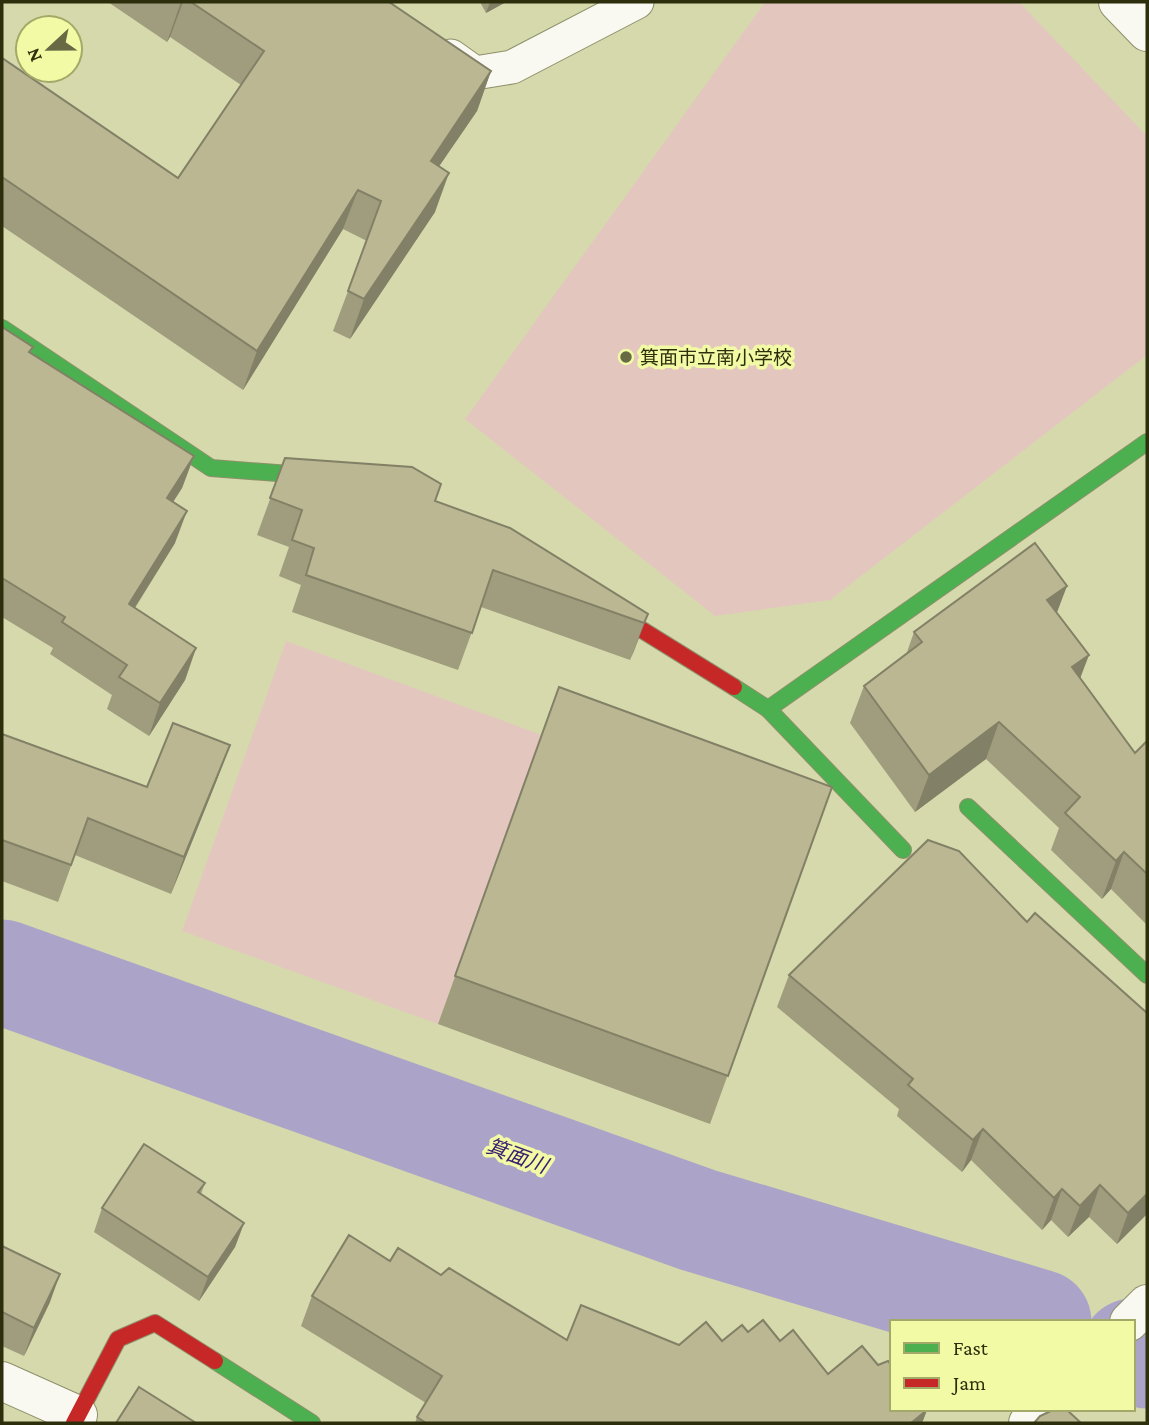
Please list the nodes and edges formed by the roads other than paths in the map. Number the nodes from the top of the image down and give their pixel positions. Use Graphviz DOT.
graph roads {
  1 [pos="637,2"];
  2 [pos="1118,2"];
  3 [pos="1147,32"];
  4 [pos="430,41"];
  5 [pos="2,328"];
  6 [pos="1147,442"];
  7 [pos="351,478"];
  8 [pos="582,592"];
  9 [pos="768,709"];
  10 [pos="968,807"];
  11 [pos="903,850"];
  12 [pos="1147,975"];
  13 [pos="1147,1304"];
  14 [pos="1131,1320"];
  15 [pos="2,1381"];
  16 [pos="76,1419"];
  17 [pos="312,1423"];
  1 -- 4 [label="lane"];
  2 -- 3 [label="street"];
  5 -- 7 [label="street"];
  6 -- 9 [label="street"];
  8 -- 9 [label="street"];
  9 -- 11 [label="street"];
  10 -- 12 [label="street"];
  13 -- 14 [label="street"];
  15 -- 16 [label="street"];
  16 -- 17 [label="street"];
}
